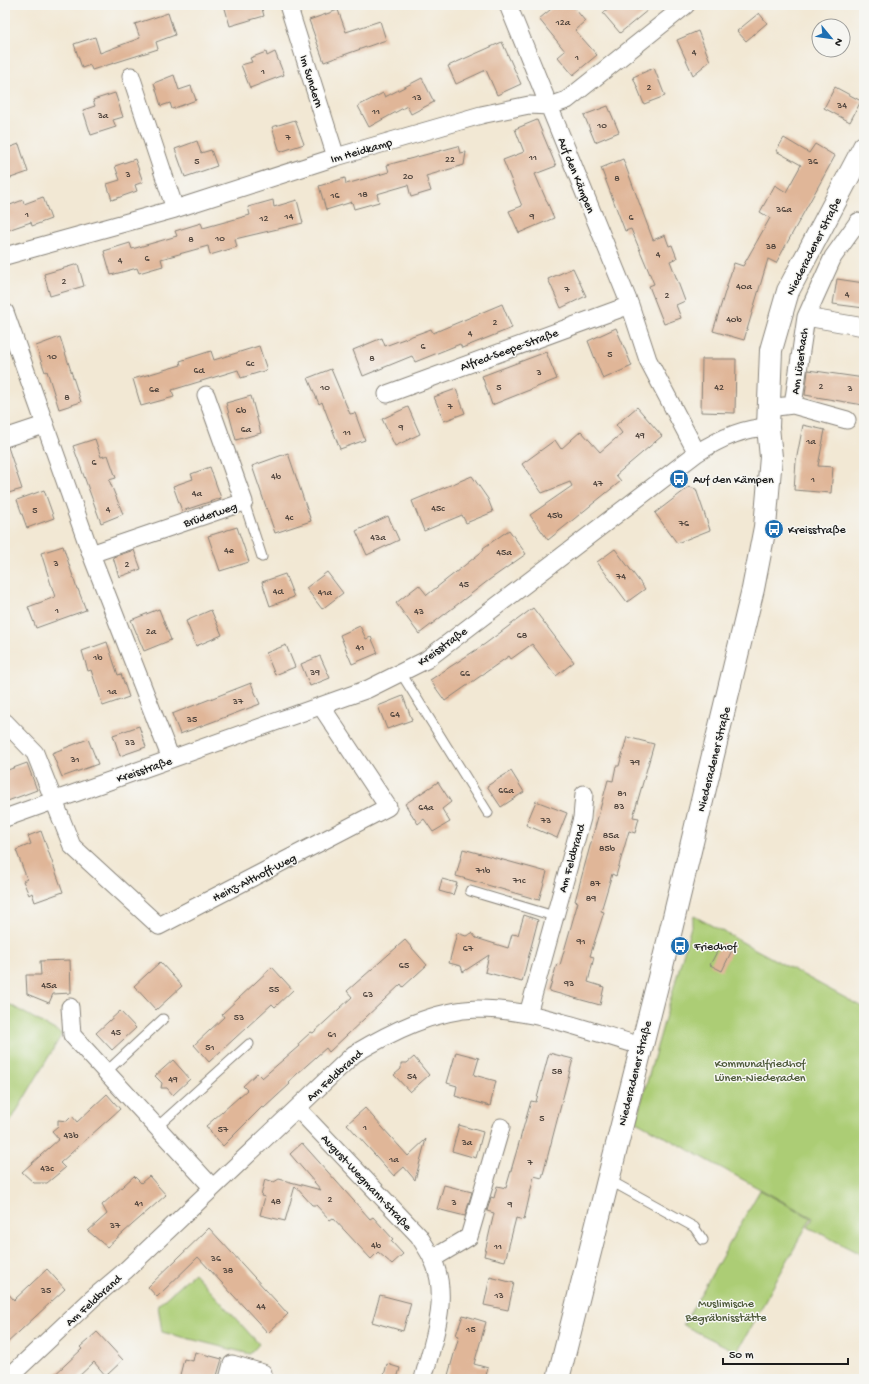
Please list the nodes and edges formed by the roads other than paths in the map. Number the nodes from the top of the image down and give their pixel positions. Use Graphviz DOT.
graph roads {
  1 [pos="288,5"];
  2 [pos="508,5"];
  3 [pos="686,5"];
  4 [pos="131,76"];
  5 [pos="550,106"];
  6 [pos="864,147"];
  7 [pos="336,157"];
  8 [pos="175,209"];
  9 [pos="864,224"];
  10 [pos="5,256"];
  11 [pos="630,305"];
  12 [pos="5,312"];
  13 [pos="806,317"];
  14 [pos="864,327"];
  15 [pos="387,394"];
  16 [pos="206,395"];
  17 [pos="793,405"];
  18 [pos="768,418"];
  19 [pos="847,420"];
  20 [pos="44,425"];
  21 [pos="5,438"];
  22 [pos="697,453"];
  23 [pos="244,502"];
  24 [pos="91,554"];
  25 [pos="262,557"];
  26 [pos="401,673"];
  27 [pos="321,706"];
  28 [pos="5,722"];
  29 [pos="171,759"];
  30 [pos="584,794"];
  31 [pos="53,801"];
  32 [pos="488,813"];
  33 [pos="5,818"];
  34 [pos="470,891"];
  35 [pos="554,916"];
  36 [pos="70,1007"];
  37 [pos="528,1014"];
  38 [pos="163,1018"];
  39 [pos="249,1044"];
  40 [pos="641,1046"];
  41 [pos="106,1072"];
  42 [pos="297,1108"];
  43 [pos="157,1127"];
  44 [pos="501,1127"];
  45 [pos="608,1179"];
  46 [pos="212,1187"];
  47 [pos="704,1240"];
  48 [pos="432,1259"];
  49 [pos="7,1379"];
  50 [pos="228,1379"];
  51 [pos="262,1379"];
  52 [pos="423,1379"];
  53 [pos="558,1379"];
  1 -- 7 [label="street, Im Sundern"];
  2 -- 5 [label="street, Auf den Kämpen"];
  3 -- 5 [label="street"];
  4 -- 8 [label="street"];
  5 -- 7 [label="street, Im Heidkamp"];
  5 -- 11 [label="street, Auf den Kämpen"];
  6 -- 18 [label="street, Niederadener Straße"];
  7 -- 8 [label="street, Im Heidkamp"];
  8 -- 10 [label="street, Im Heidkamp"];
  9 -- 13 [label="street, Am Lüserbach"];
  11 -- 15 [label="street, Alfred-Seepe-Straße"];
  11 -- 22 [label="street, Auf den Kämpen"];
  12 -- 20 [label="street"];
  13 -- 14 [label="street, Am Lüserbach"];
  13 -- 17 [label="street, Am Lüserbach"];
  16 -- 23 [label="street, Brüderweg"];
  17 -- 18 [label="street, Am Lüserbach"];
  17 -- 19 [label="street, Am Lüserbach"];
  18 -- 22 [label="street, Kreisstraße"];
  18 -- 40 [label="street, Niederadener Straße"];
  20 -- 21 [label="street"];
  20 -- 24 [label="street"];
  22 -- 26 [label="street, Kreisstraße"];
  23 -- 24 [label="street, Brüderweg"];
  23 -- 25 [label="lane"];
  24 -- 29 [label="street"];
  26 -- 27 [label="street, Kreisstraße"];
  26 -- 32 [label="lane"];
  27 -- 29 [label="street, Kreisstraße"];
  27 -- 31 [label="street, Heinz-Althoff-Weg"];
  28 -- 31 [label="street"];
  29 -- 31 [label="street, Kreisstraße"];
  30 -- 35 [label="street, Am Feldbrand"];
  31 -- 33 [label="street, Kreisstraße"];
  34 -- 35 [label="lane"];
  35 -- 37 [label="street, Am Feldbrand"];
  36 -- 41 [label="street"];
  37 -- 40 [label="street, Am Feldbrand"];
  37 -- 42 [label="street, Am Feldbrand"];
  38 -- 41 [label="lane"];
  39 -- 43 [label="lane"];
  40 -- 45 [label="street, Niederadener Straße"];
  41 -- 43 [label="street"];
  42 -- 46 [label="street, Am Feldbrand"];
  42 -- 48 [label="street, August-Wegmann-Straße"];
  43 -- 46 [label="street"];
  44 -- 48 [label="street"];
  45 -- 47 [label="lane"];
  45 -- 53 [label="street, Niederadener Straße"];
  46 -- 49 [label="street, Am Feldbrand"];
  48 -- 52 [label="street, August-Wegmann-Straße"];
  50 -- 51 [label="street"];
}
